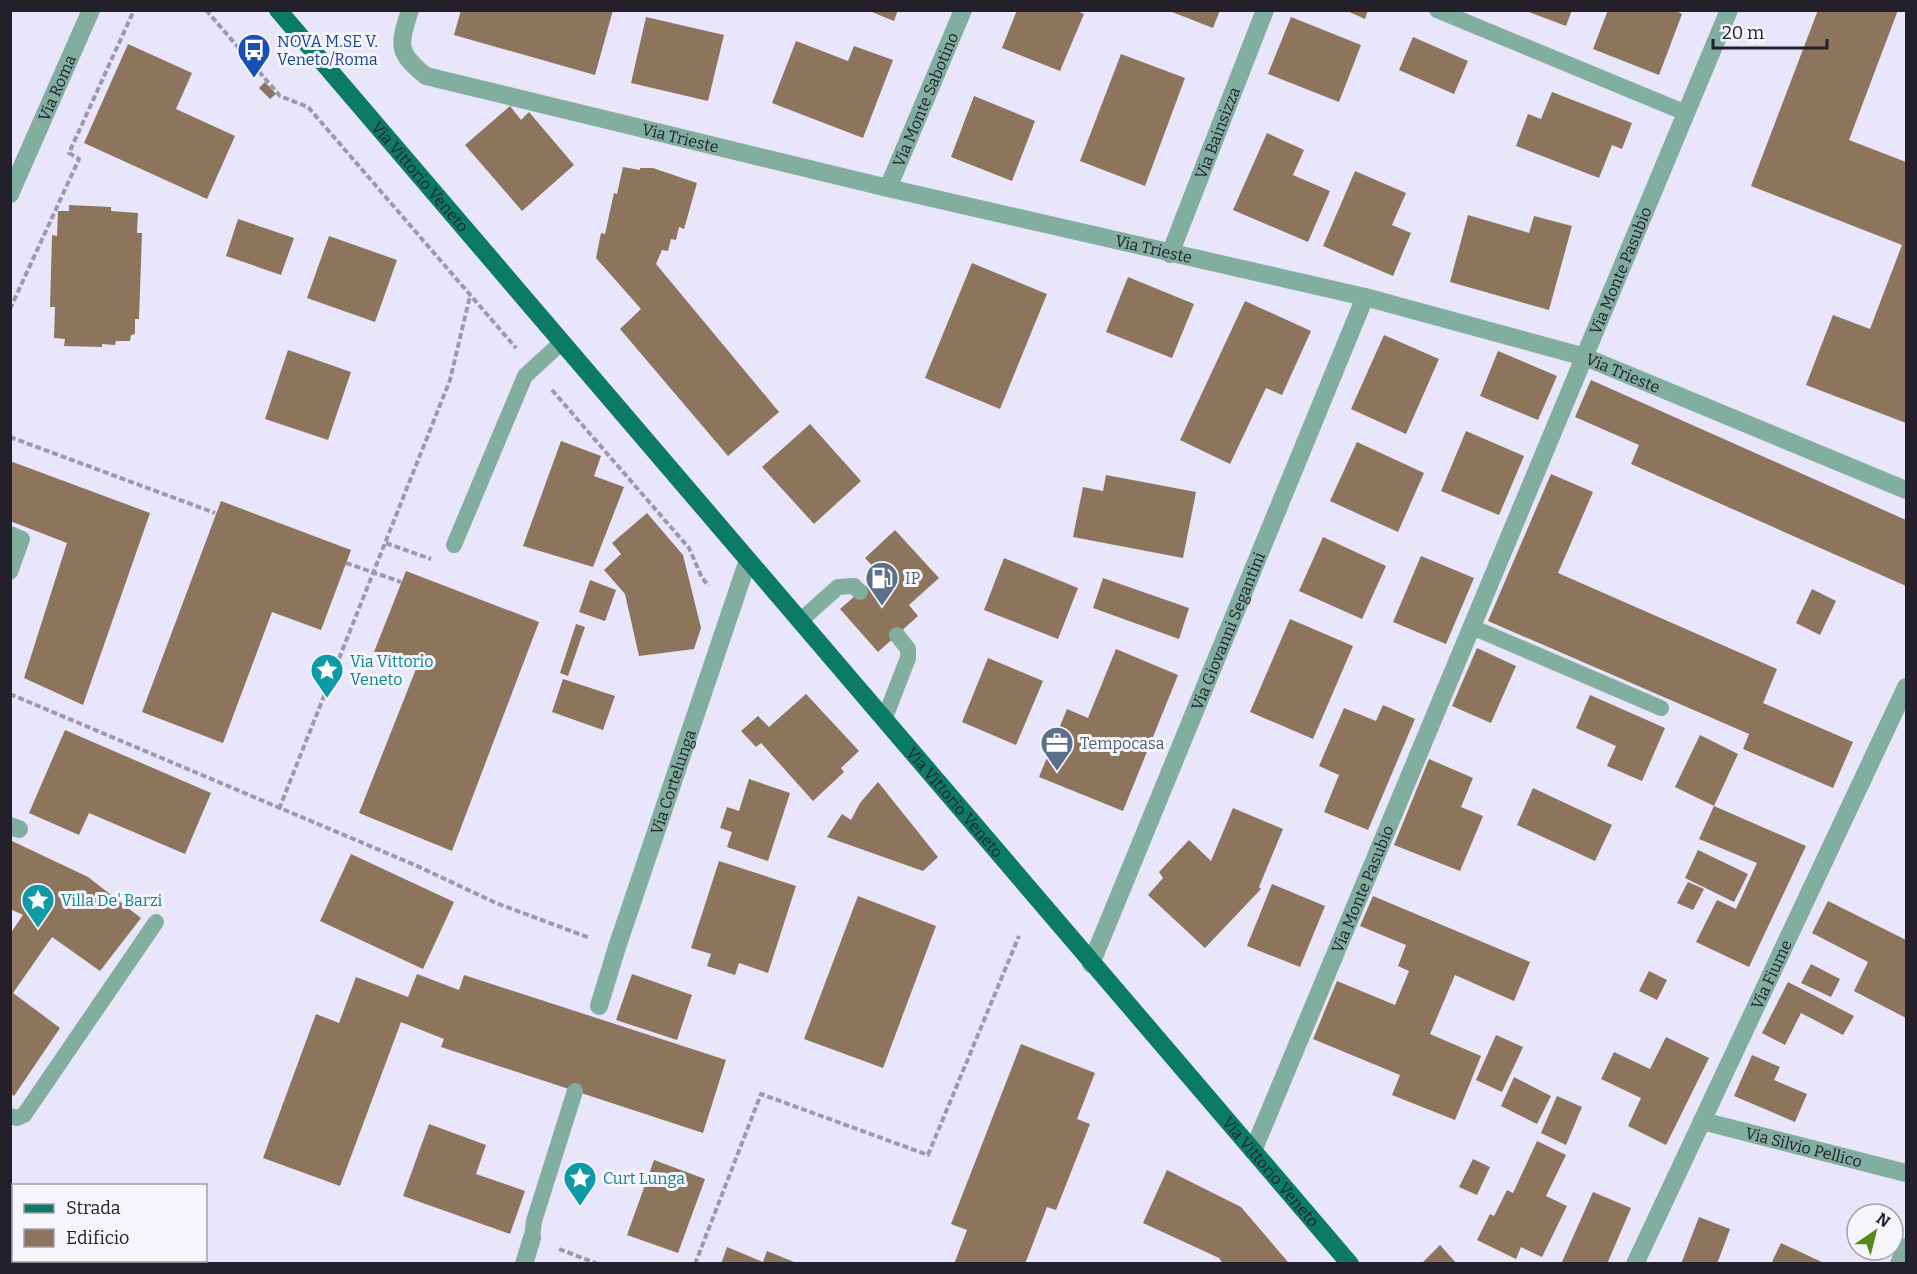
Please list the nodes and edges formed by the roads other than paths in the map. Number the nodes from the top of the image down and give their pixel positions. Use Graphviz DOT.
graph roads {
  1 [pos="91,10"];
  2 [pos="278,10"];
  3 [pos="410,10"];
  4 [pos="963,10"];
  5 [pos="1265,10"];
  6 [pos="1437,10"];
  7 [pos="1730,10"];
  8 [pos="1686,113"];
  9 [pos="17,163"];
  10 [pos="888,188"];
  11 [pos="10,194"];
  12 [pos="1170,254"];
  13 [pos="1365,297"];
  14 [pos="562,342"];
  15 [pos="1585,357"];
  16 [pos="1906,490"];
  17 [pos="10,534"];
  18 [pos="454,545"];
  19 [pos="748,560"];
  20 [pos="10,572"];
  21 [pos="860,592"];
  22 [pos="800,621"];
  23 [pos="1472,627"];
  24 [pos="897,635"];
  25 [pos="1906,687"];
  26 [pos="1662,708"];
  27 [pos="884,720"];
  28 [pos="156,922"];
  29 [pos="1091,964"];
  30 [pos="598,1012"];
  31 [pos="576,1091"];
  32 [pos="10,1116"];
  33 [pos="1702,1121"];
  34 [pos="1252,1151"];
  35 [pos="1906,1173"];
  36 [pos="532,1238"];
  37 [pos="1906,1247"];
  38 [pos="524,1263"];
  39 [pos="1350,1263"];
  40 [pos="1635,1263"];
  41 [pos="1899,1263"];
  1 -- 9 [label="street, Via Roma"];
  2 -- 14 [label="main road, Via Vittorio Veneto"];
  3 -- 10 [label="street, Via Trieste"];
  4 -- 10 [label="street, Via Monte Sabotino"];
  5 -- 12 [label="street, Via Bainsizza"];
  6 -- 8 [label="lane"];
  7 -- 8 [label="street, Via Monte Pasubio"];
  8 -- 15 [label="street, Via Monte Pasubio"];
  9 -- 11 [label="street, Via Roma"];
  10 -- 12 [label="street, Via Trieste"];
  12 -- 13 [label="street, Via Trieste"];
  13 -- 15 [label="street, Via Trieste"];
  13 -- 29 [label="street, Via Giovanni Segantini"];
  14 -- 18 [label="lane"];
  14 -- 19 [label="main road, Via Vittorio Veneto"];
  15 -- 16 [label="street, Via Trieste"];
  15 -- 23 [label="street, Via Monte Pasubio"];
  17 -- 20 [label="lane"];
  19 -- 22 [label="main road, Via Vittorio Veneto"];
  19 -- 30 [label="street, Via Cortelunga"];
  21 -- 22 [label="lane"];
  22 -- 27 [label="main road, Via Vittorio Veneto"];
  23 -- 26 [label="lane"];
  23 -- 34 [label="street, Via Monte Pasubio"];
  24 -- 27 [label="lane"];
  25 -- 33 [label="street, Via Fiume"];
  27 -- 29 [label="main road, Via Vittorio Veneto"];
  28 -- 32 [label="lane"];
  29 -- 34 [label="main road, Via Vittorio Veneto"];
  31 -- 36 [label="lane"];
  33 -- 35 [label="street, Via Silvio Pellico"];
  33 -- 40 [label="street, Via Fiume"];
  34 -- 39 [label="main road, Via Vittorio Veneto"];
  36 -- 38 [label="street"];
  37 -- 41 [label="street"];
}
